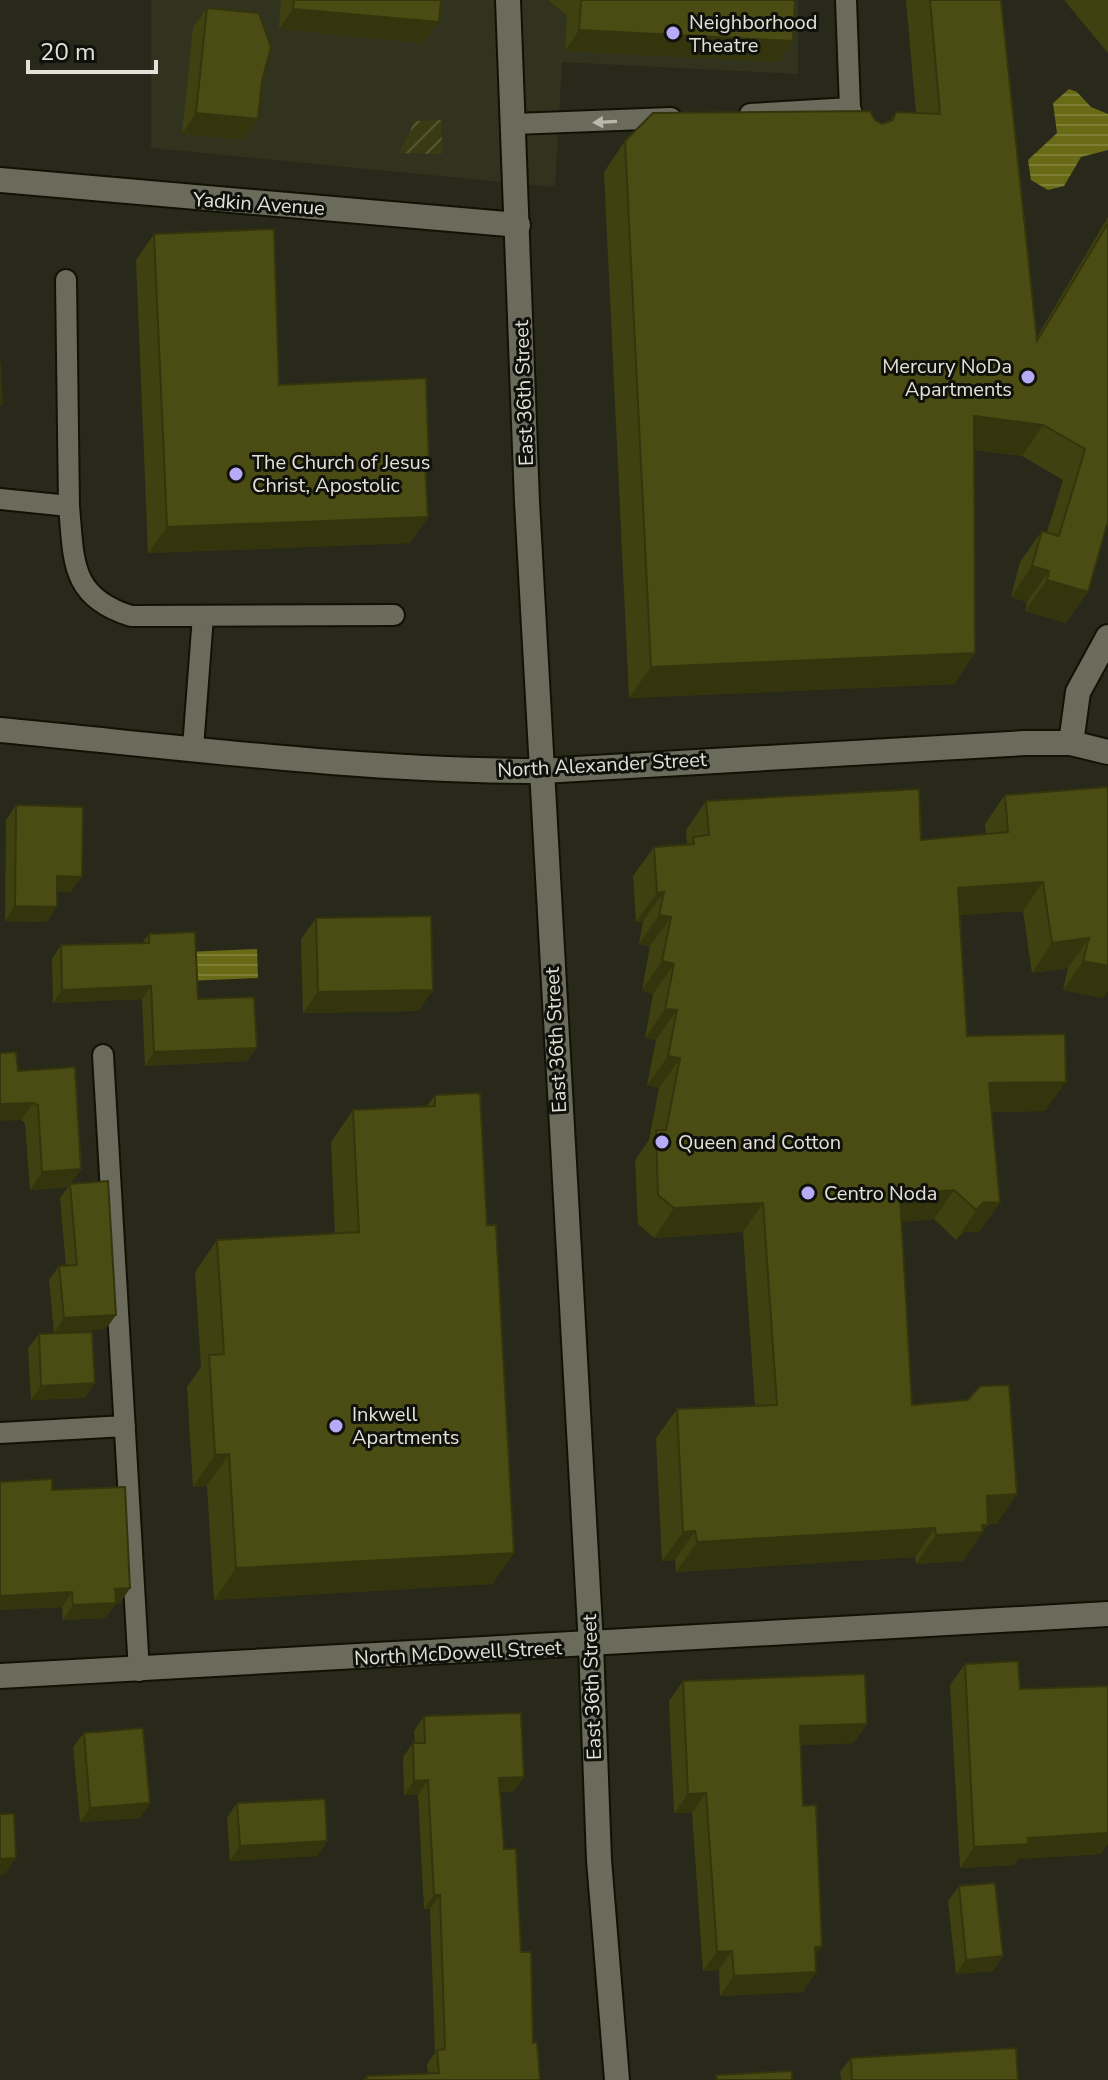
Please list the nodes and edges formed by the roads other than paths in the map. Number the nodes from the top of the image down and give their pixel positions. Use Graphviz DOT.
graph roads {
  1 [pos="508,0"];
  2 [pos="846,0"];
  3 [pos="850,108"];
  4 [pos="727,115"];
  5 [pos="697,117"];
  6 [pos="514,124"];
  7 [pos="860,136"];
  8 [pos="0,180"];
  9 [pos="518,225"];
  10 [pos="66,280"];
  11 [pos="0,499"];
  12 [pos="69,506"];
  13 [pos="394,615"];
  14 [pos="203,616"];
  15 [pos="1108,637"];
  16 [pos="0,730"];
  17 [pos="1071,743"];
  18 [pos="193,748"];
  19 [pos="1108,752"];
  20 [pos="542,771"];
  21 [pos="103,1055"];
  22 [pos="125,1426"];
  23 [pos="0,1433"];
  24 [pos="1108,1614"];
  25 [pos="591,1645"];
  26 [pos="139,1671"];
  27 [pos="0,1676"];
  28 [pos="617,2080"];
  1 -- 6 [label="street, East 36th Street"];
  2 -- 3 [label="lane"];
  3 -- 4 [label="lane"];
  3 -- 7 [label="lane"];
  5 -- 6 [label="lane, one-way"];
  6 -- 9 [label="street, East 36th Street"];
  8 -- 9 [label="street, Yadkin Avenue"];
  9 -- 20 [label="street, East 36th Street"];
  10 -- 12 [label="lane"];
  11 -- 12 [label="lane"];
  12 -- 14 [label="lane"];
  13 -- 14 [label="lane"];
  14 -- 18 [label="lane"];
  15 -- 17 [label="street"];
  16 -- 18 [label="street, North Alexander Street"];
  17 -- 19 [label="street, North Alexander Street"];
  17 -- 20 [label="street, North Alexander Street"];
  18 -- 20 [label="street, North Alexander Street"];
  20 -- 25 [label="street, East 36th Street"];
  21 -- 22 [label="lane"];
  22 -- 23 [label="lane"];
  22 -- 26 [label="lane"];
  24 -- 25 [label="street, North McDowell Street"];
  25 -- 26 [label="street, North McDowell Street"];
  25 -- 28 [label="street, East 36th Street"];
  26 -- 27 [label="street, North McDowell Street"];
}
